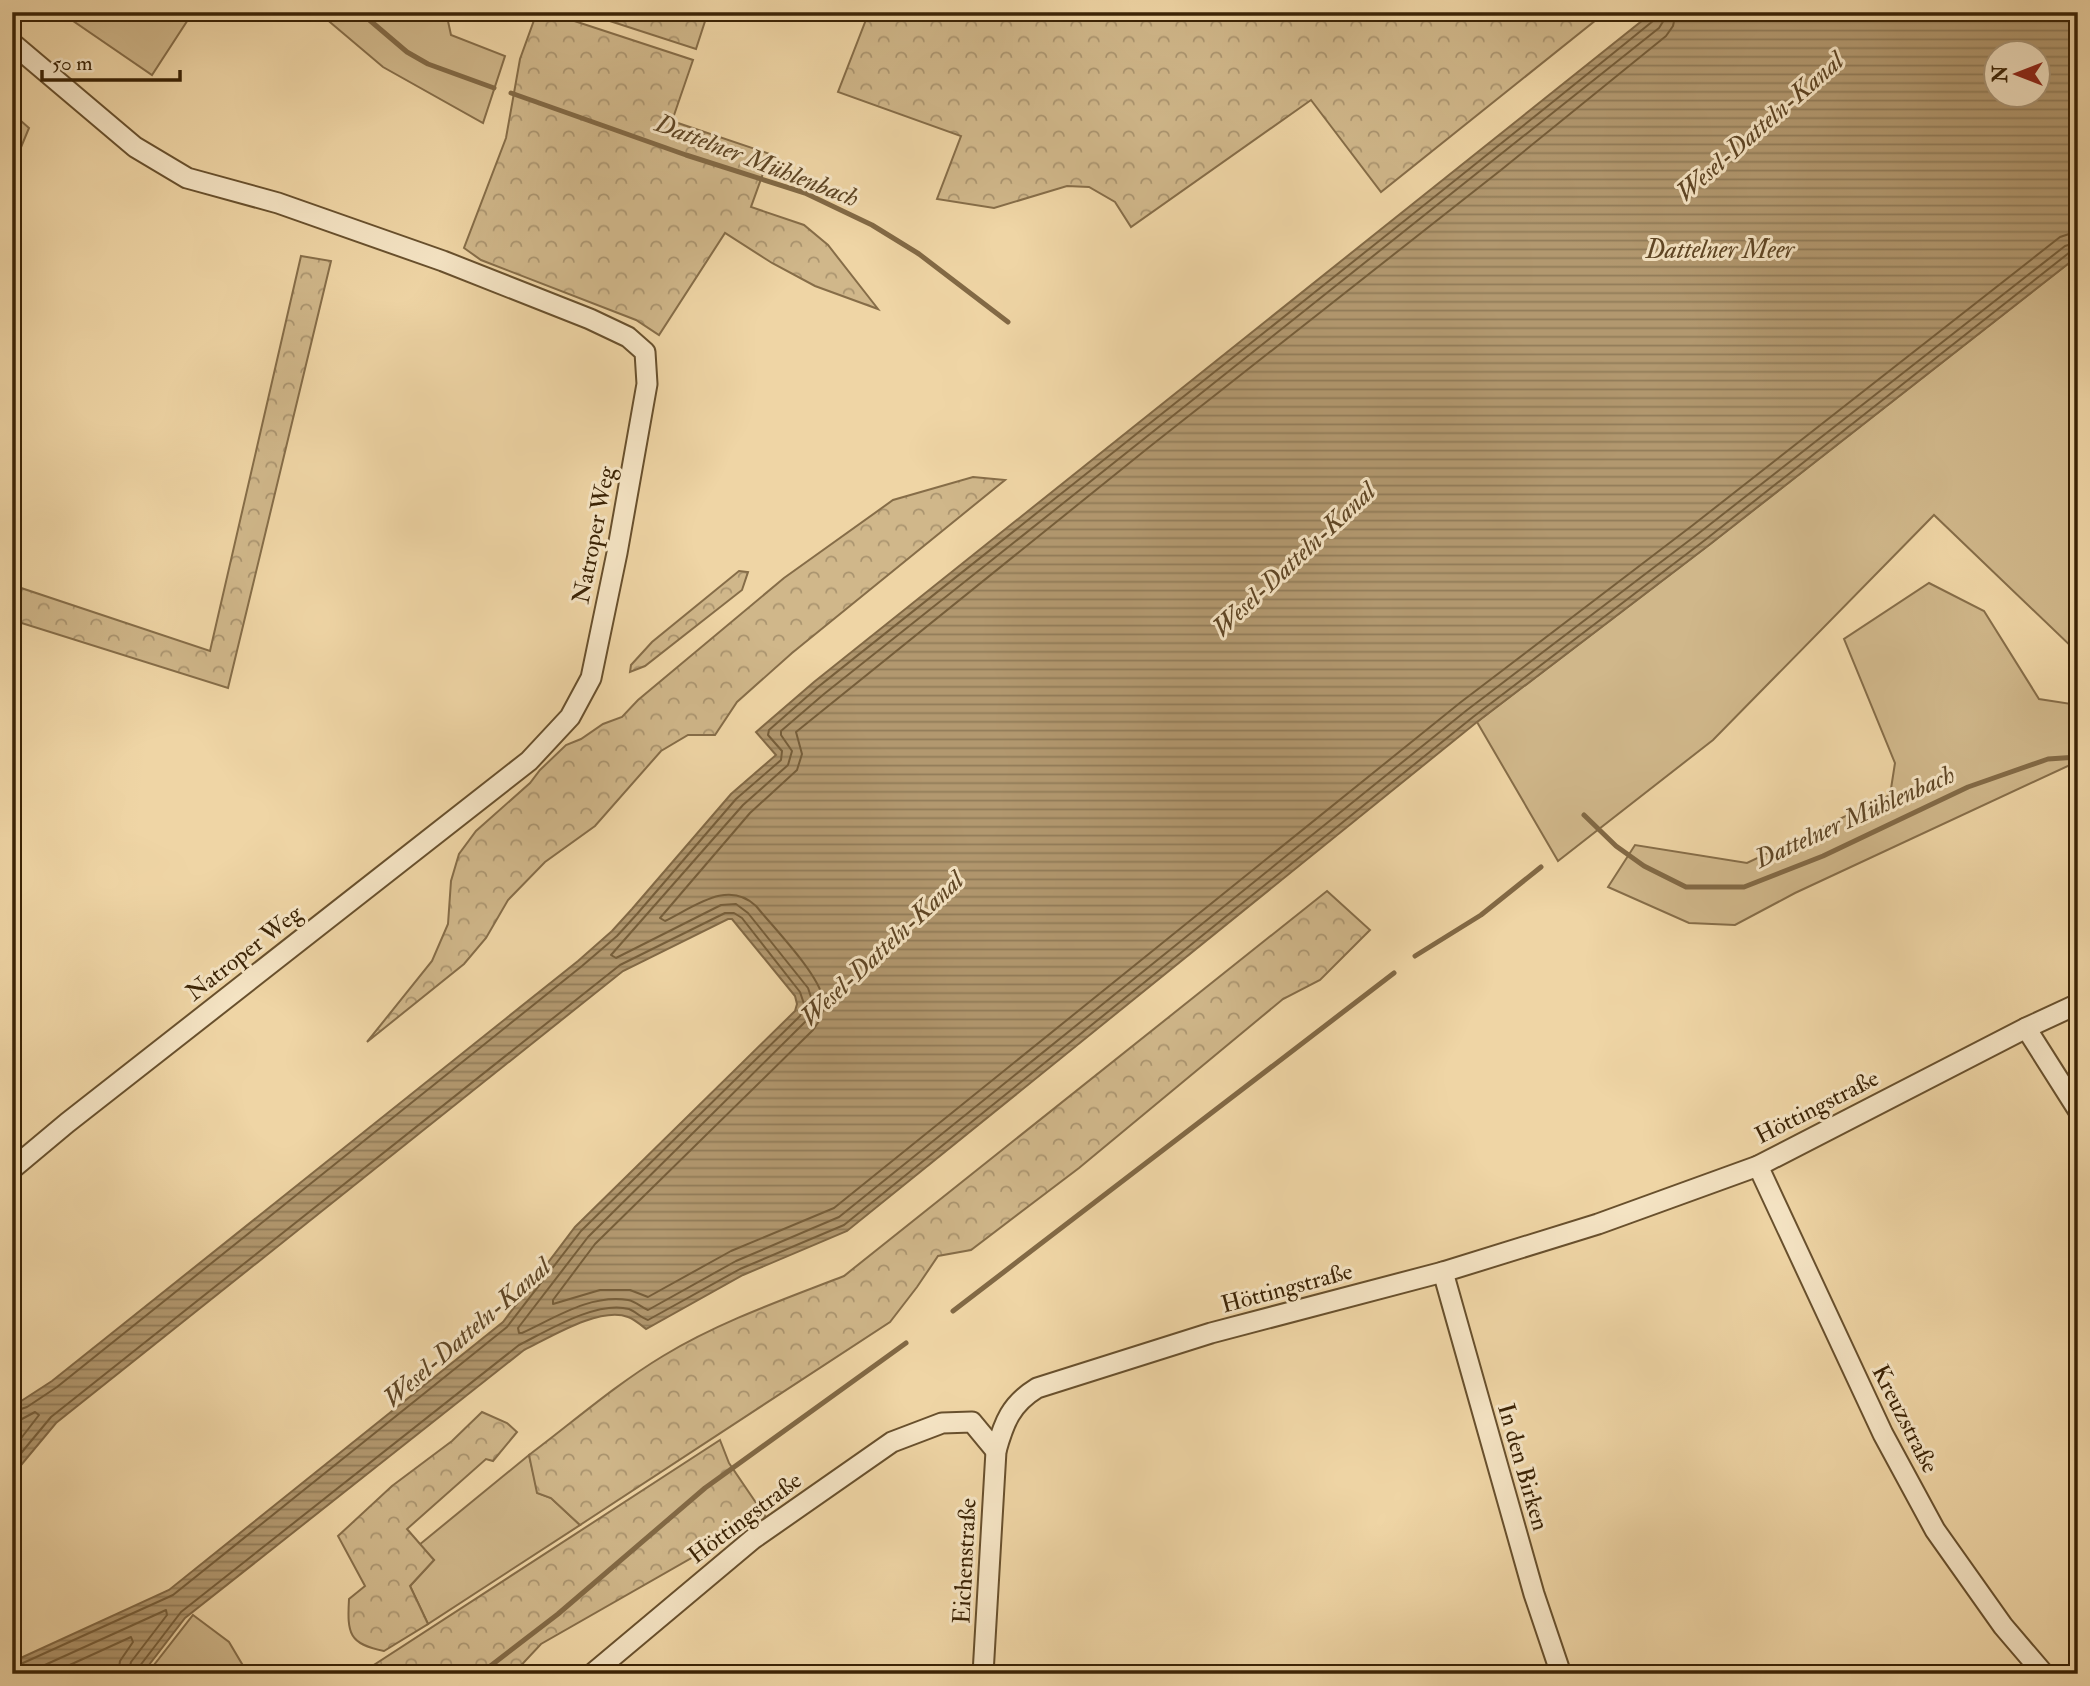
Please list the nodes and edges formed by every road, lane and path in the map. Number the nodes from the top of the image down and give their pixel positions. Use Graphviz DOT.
graph roads {
  1 [pos="12,43"];
  2 [pos="2078,1004"];
  3 [pos="2026,1028"];
  4 [pos="2078,1110"];
  5 [pos="1758,1166"];
  6 [pos="12,1169"];
  7 [pos="1443,1272"];
  8 [pos="996,1451"];
  9 [pos="592,1674"];
  10 [pos="983,1674"];
  11 [pos="1561,1674"];
  12 [pos="2044,1674"];
  1 -- 6 [label="street, Natroper Weg"];
  2 -- 3 [label="street, Höttingstraße"];
  3 -- 4 [label="street"];
  3 -- 5 [label="street, Höttingstraße"];
  5 -- 7 [label="street, Höttingstraße"];
  5 -- 12 [label="street, Kreuzstraße"];
  7 -- 8 [label="street, Höttingstraße"];
  7 -- 11 [label="street, In den Birken"];
  8 -- 9 [label="street, Höttingstraße"];
  8 -- 10 [label="street, Eichenstraße"];
}
